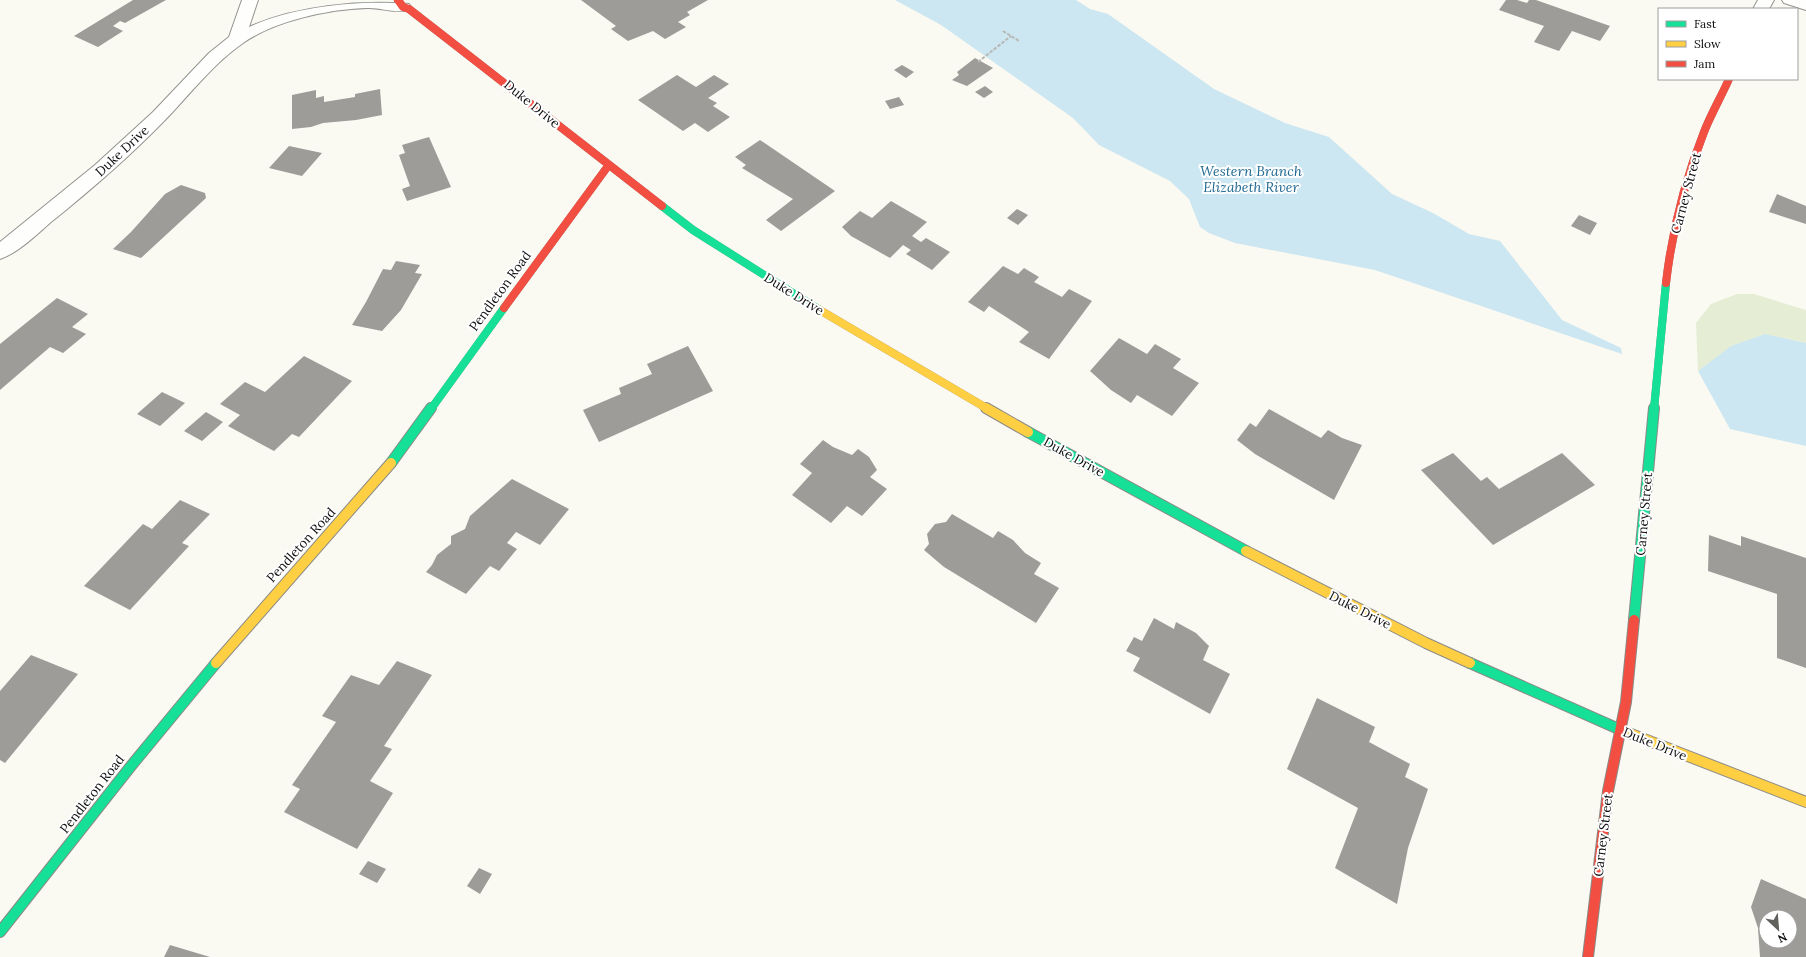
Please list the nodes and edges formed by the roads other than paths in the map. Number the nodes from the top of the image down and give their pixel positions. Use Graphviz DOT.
graph roads {
  1 [pos="250,0"];
  2 [pos="1790,0"];
  3 [pos="400,4"];
  4 [pos="1806,5"];
  5 [pos="236,40"];
  6 [pos="1729,80"];
  7 [pos="608,166"];
  8 [pos="0,252"];
  9 [pos="1620,730"];
  10 [pos="1806,802"];
  11 [pos="0,932"];
  12 [pos="1588,957"];
  1 -- 5 [label="street, Duke Drive"];
  2 -- 4 [label="street"];
  3 -- 5 [label="street, Duke Drive"];
  3 -- 7 [label="street, Duke Drive"];
  5 -- 8 [label="street, Duke Drive"];
  6 -- 9 [label="street, Carney Street"];
  7 -- 9 [label="street, Duke Drive"];
  7 -- 11 [label="street, Pendleton Road"];
  9 -- 10 [label="street, Duke Drive"];
  9 -- 12 [label="street, Carney Street"];
}
